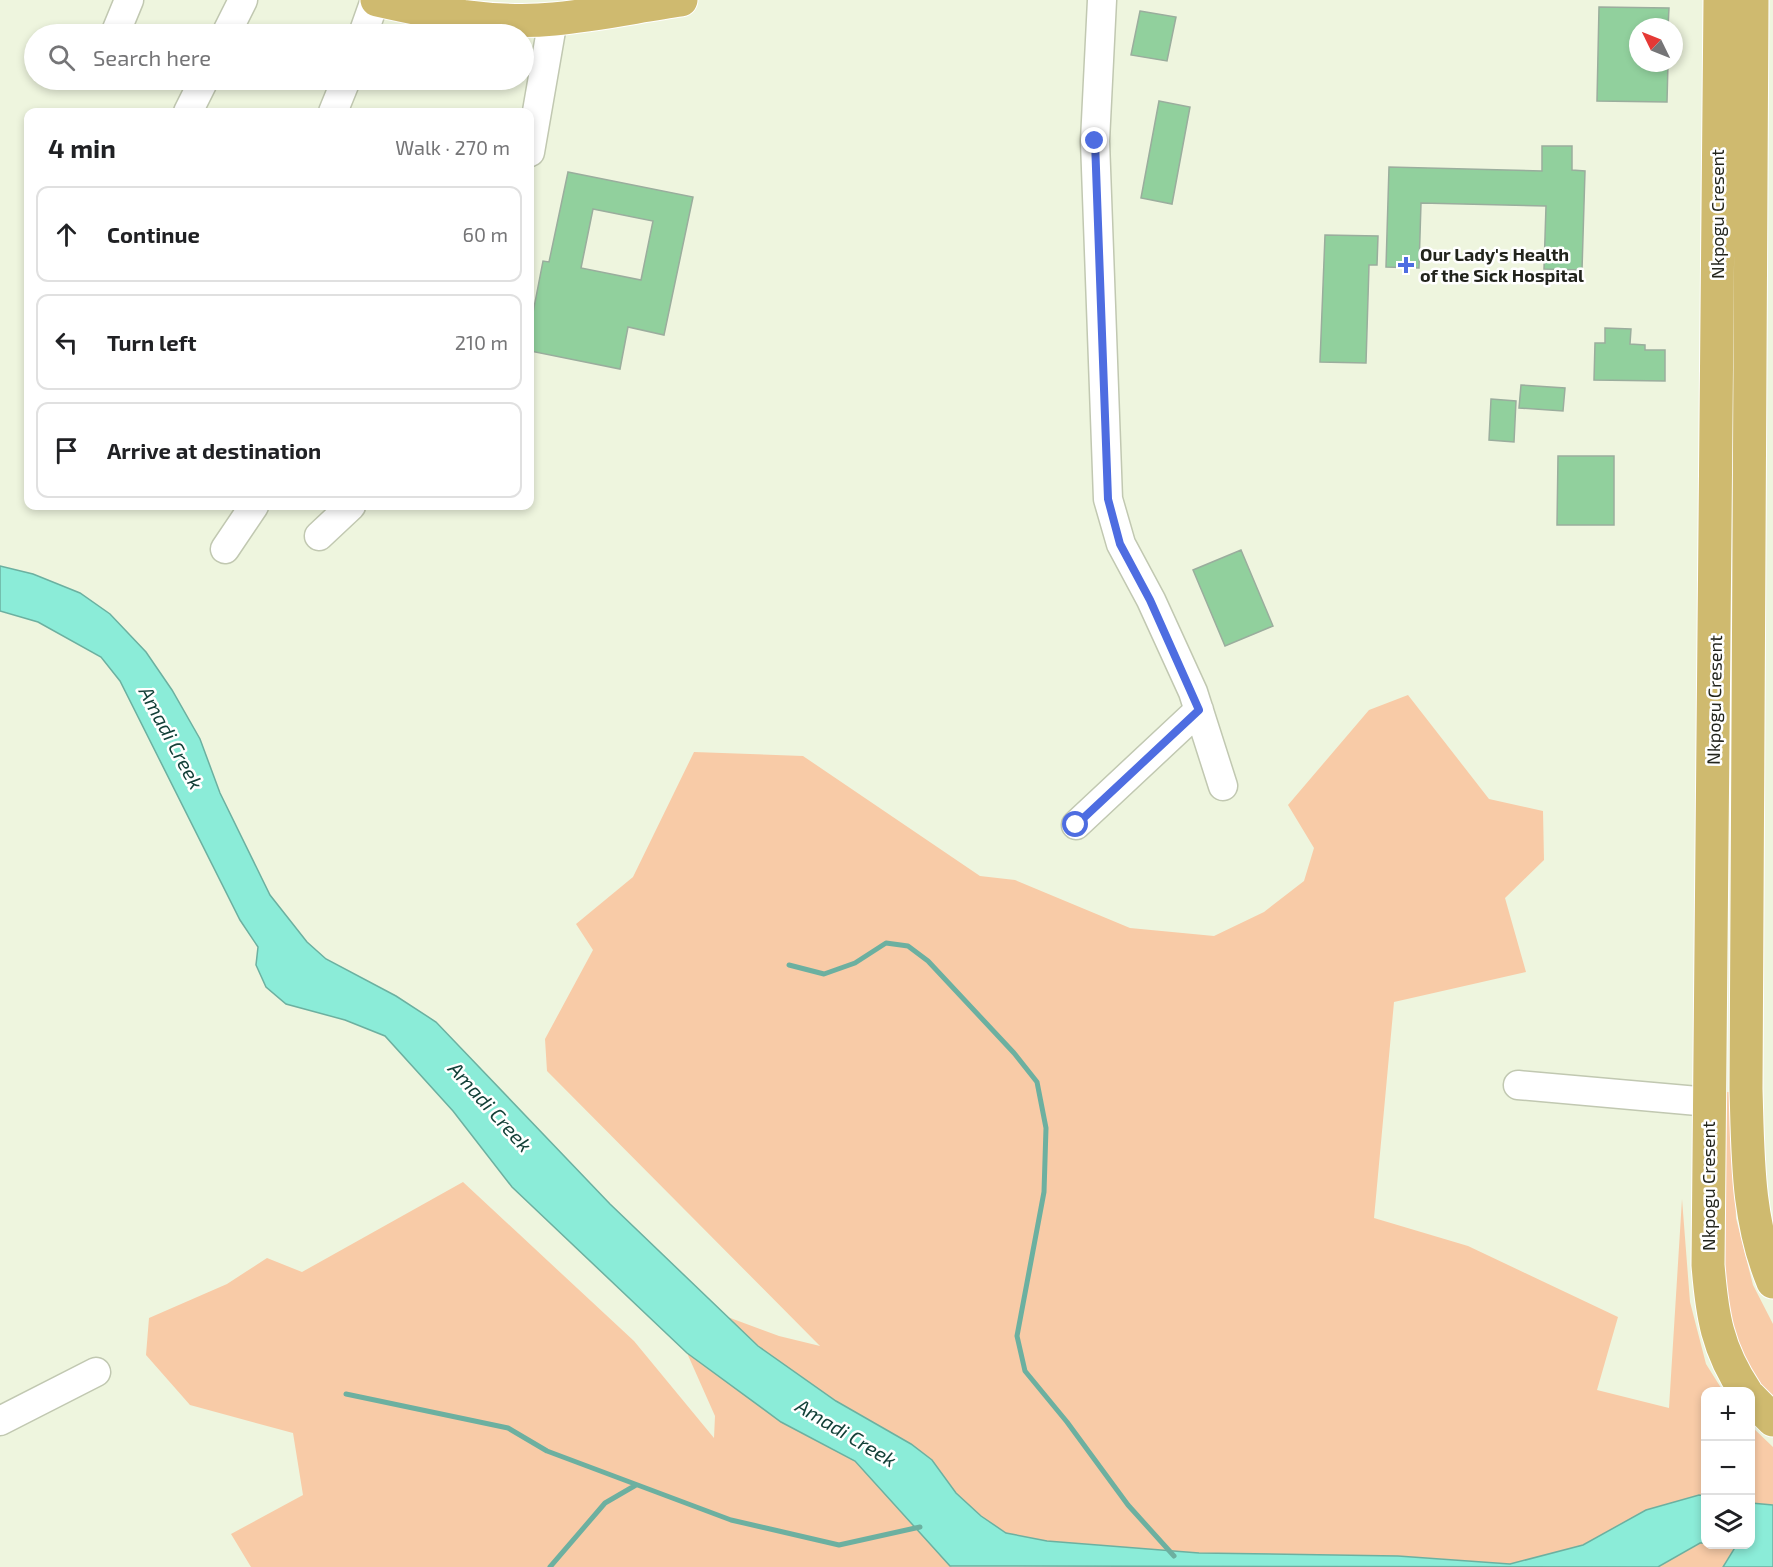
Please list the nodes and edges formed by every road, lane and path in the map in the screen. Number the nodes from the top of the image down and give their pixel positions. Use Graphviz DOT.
graph roads {
  1 [pos="129,0"];
  2 [pos="243,0"];
  3 [pos="376,0"];
  4 [pos="681,0"];
  5 [pos="1102,0"];
  6 [pos="1720,0"];
  7 [pos="1752,0"];
  8 [pos="553,19"];
  9 [pos="119,24"];
  10 [pos="231,24"];
  11 [pos="367,24"];
  12 [pos="199,90"];
  13 [pos="342,90"];
  14 [pos="190,108"];
  15 [pos="335,108"];
  16 [pos="534,129"];
  17 [pos="252,510"];
  18 [pos="347,510"];
  19 [pos="319,536"];
  20 [pos="225,549"];
  21 [pos="1199,710"];
  22 [pos="1223,786"];
  23 [pos="1076,825"];
  24 [pos="1518,1085"];
  25 [pos="1709,1102"];
  26 [pos="1773,1282"];
  27 [pos="96,1372"];
  28 [pos="1743,1387"];
  29 [pos="1755,1401"];
  30 [pos="1773,1419"];
  31 [pos="0,1421"];
  1 -- 9 [label="street"];
  2 -- 10 [label="street"];
  3 -- 8 [label="main road"];
  3 -- 11 [label="street"];
  4 -- 8 [label="main road"];
  5 -- 21 [label="street"];
  6 -- 25 [label="main road, Nkpogu Cresent"];
  7 -- 26 [label="main road, Nkpogu Cresent"];
  8 -- 16 [label="street"];
  12 -- 14 [label="street"];
  13 -- 15 [label="street"];
  17 -- 20 [label="street"];
  18 -- 19 [label="street"];
  21 -- 22 [label="street"];
  21 -- 23 [label="street"];
  24 -- 25 [label="street"];
  25 -- 28 [label="main road, Nkpogu Cresent"];
  27 -- 31 [label="street"];
  29 -- 30 [label="main road"];
}
